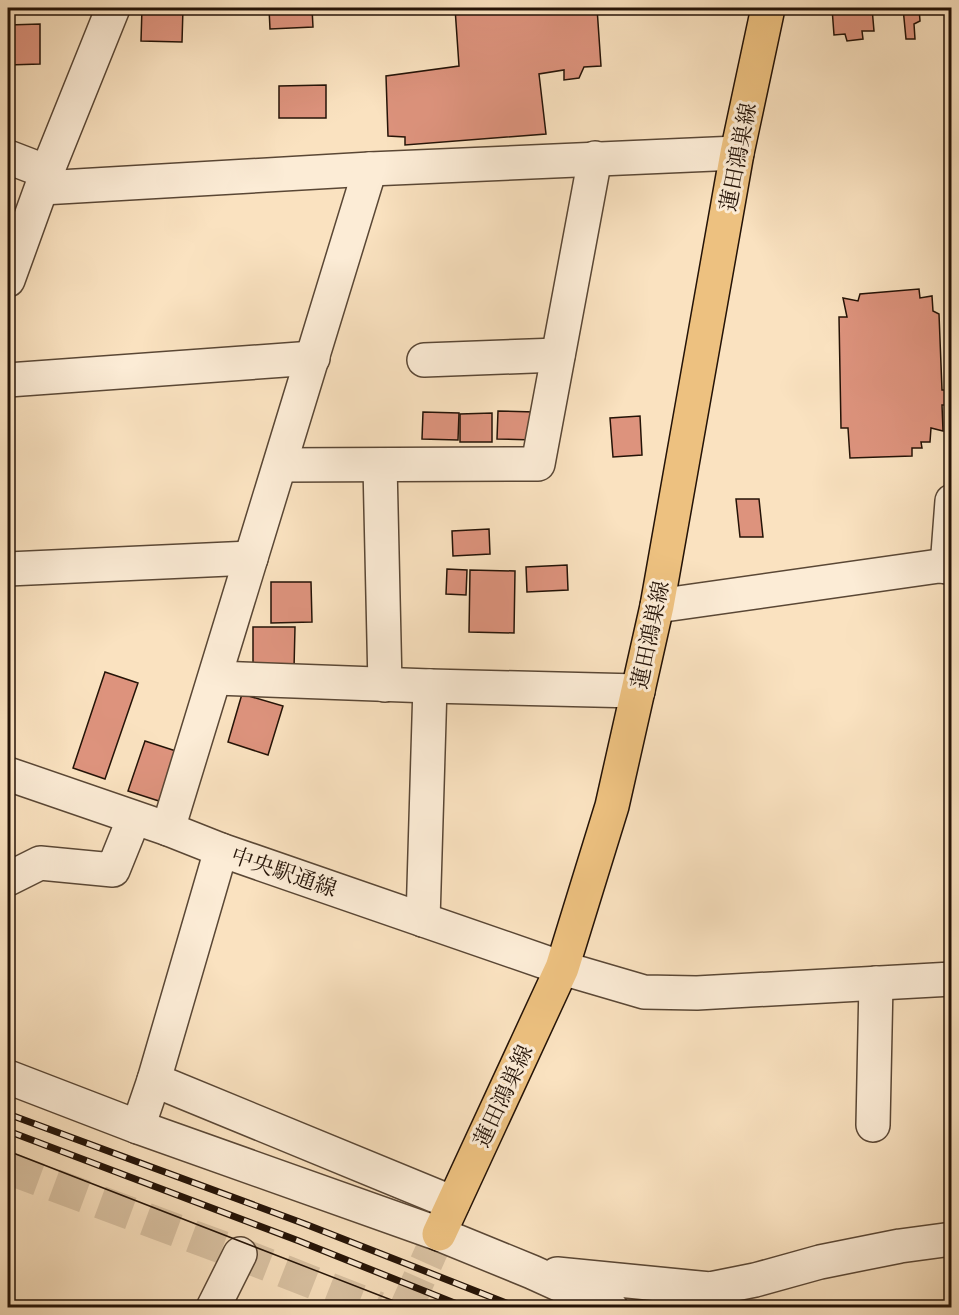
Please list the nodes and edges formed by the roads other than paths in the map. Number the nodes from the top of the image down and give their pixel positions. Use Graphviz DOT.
graph roads {
  1 [pos="113,8"];
  2 [pos="768,8"];
  3 [pos="737,153"];
  4 [pos="8,157"];
  5 [pos="595,158"];
  6 [pos="370,169"];
  7 [pos="44,180"];
  8 [pos="8,280"];
  9 [pos="558,355"];
  10 [pos="313,358"];
  11 [pos="424,360"];
  12 [pos="8,380"];
  13 [pos="280,465"];
  14 [pos="380,465"];
  15 [pos="951,501"];
  16 [pos="251,558"];
  17 [pos="949,567"];
  18 [pos="8,569"];
  19 [pos="657,606"];
  20 [pos="216,678"];
  21 [pos="385,685"];
  22 [pos="429,686"];
  23 [pos="638,691"];
  24 [pos="8,774"];
  25 [pos="134,818"];
  26 [pos="168,830"];
  27 [pos="221,850"];
  28 [pos="8,879"];
  29 [pos="423,920"];
  30 [pos="562,968"];
  31 [pos="951,979"];
  32 [pos="876,983"];
  33 [pos="8,1077"];
  34 [pos="154,1080"];
  35 [pos="873,1125"];
  36 [pos="138,1127"];
  37 [pos="453,1203"];
  38 [pos="439,1234"];
  39 [pos="951,1239"];
  40 [pos="240,1254"];
  41 [pos="532,1272"];
  42 [pos="213,1308"];
  43 [pos="610,1308"];
  1 -- 7 [label="street"];
  2 -- 3 [label="main road, 蓮田鴻巣線"];
  3 -- 5 [label="street"];
  3 -- 19 [label="main road, 蓮田鴻巣線"];
  4 -- 7 [label="street"];
  5 -- 6 [label="street"];
  5 -- 9 [label="street"];
  6 -- 7 [label="street"];
  6 -- 10 [label="street"];
  7 -- 8 [label="street"];
  9 -- 11 [label="street"];
  9 -- 14 [label="street"];
  10 -- 12 [label="street"];
  10 -- 13 [label="street"];
  13 -- 14 [label="street"];
  13 -- 16 [label="street"];
  14 -- 21 [label="street"];
  15 -- 17 [label="street"];
  16 -- 18 [label="street"];
  16 -- 20 [label="street"];
  17 -- 19 [label="street"];
  19 -- 23 [label="main road, 蓮田鴻巣線"];
  20 -- 21 [label="street"];
  20 -- 26 [label="street"];
  21 -- 22 [label="street"];
  22 -- 23 [label="street"];
  22 -- 29 [label="street"];
  23 -- 30 [label="main road, 蓮田鴻巣線"];
  24 -- 25 [label="street, 中央駅通線"];
  25 -- 26 [label="street, 中央駅通線"];
  25 -- 28 [label="street"];
  26 -- 27 [label="street, 中央駅通線"];
  27 -- 29 [label="street, 中央駅通線"];
  27 -- 34 [label="street"];
  29 -- 30 [label="street, 中央駅通線"];
  30 -- 32 [label="street, 中央駅通線"];
  30 -- 37 [label="main road, 蓮田鴻巣線"];
  31 -- 32 [label="street, 中央駅通線"];
  32 -- 35 [label="street"];
  33 -- 36 [label="street"];
  34 -- 36 [label="street"];
  34 -- 37 [label="street"];
  36 -- 38 [label="street"];
  37 -- 38 [label="main road, 蓮田鴻巣線"];
  38 -- 41 [label="street"];
  39 -- 41 [label="street"];
  40 -- 42 [label="street"];
  41 -- 43 [label="street"];
}
